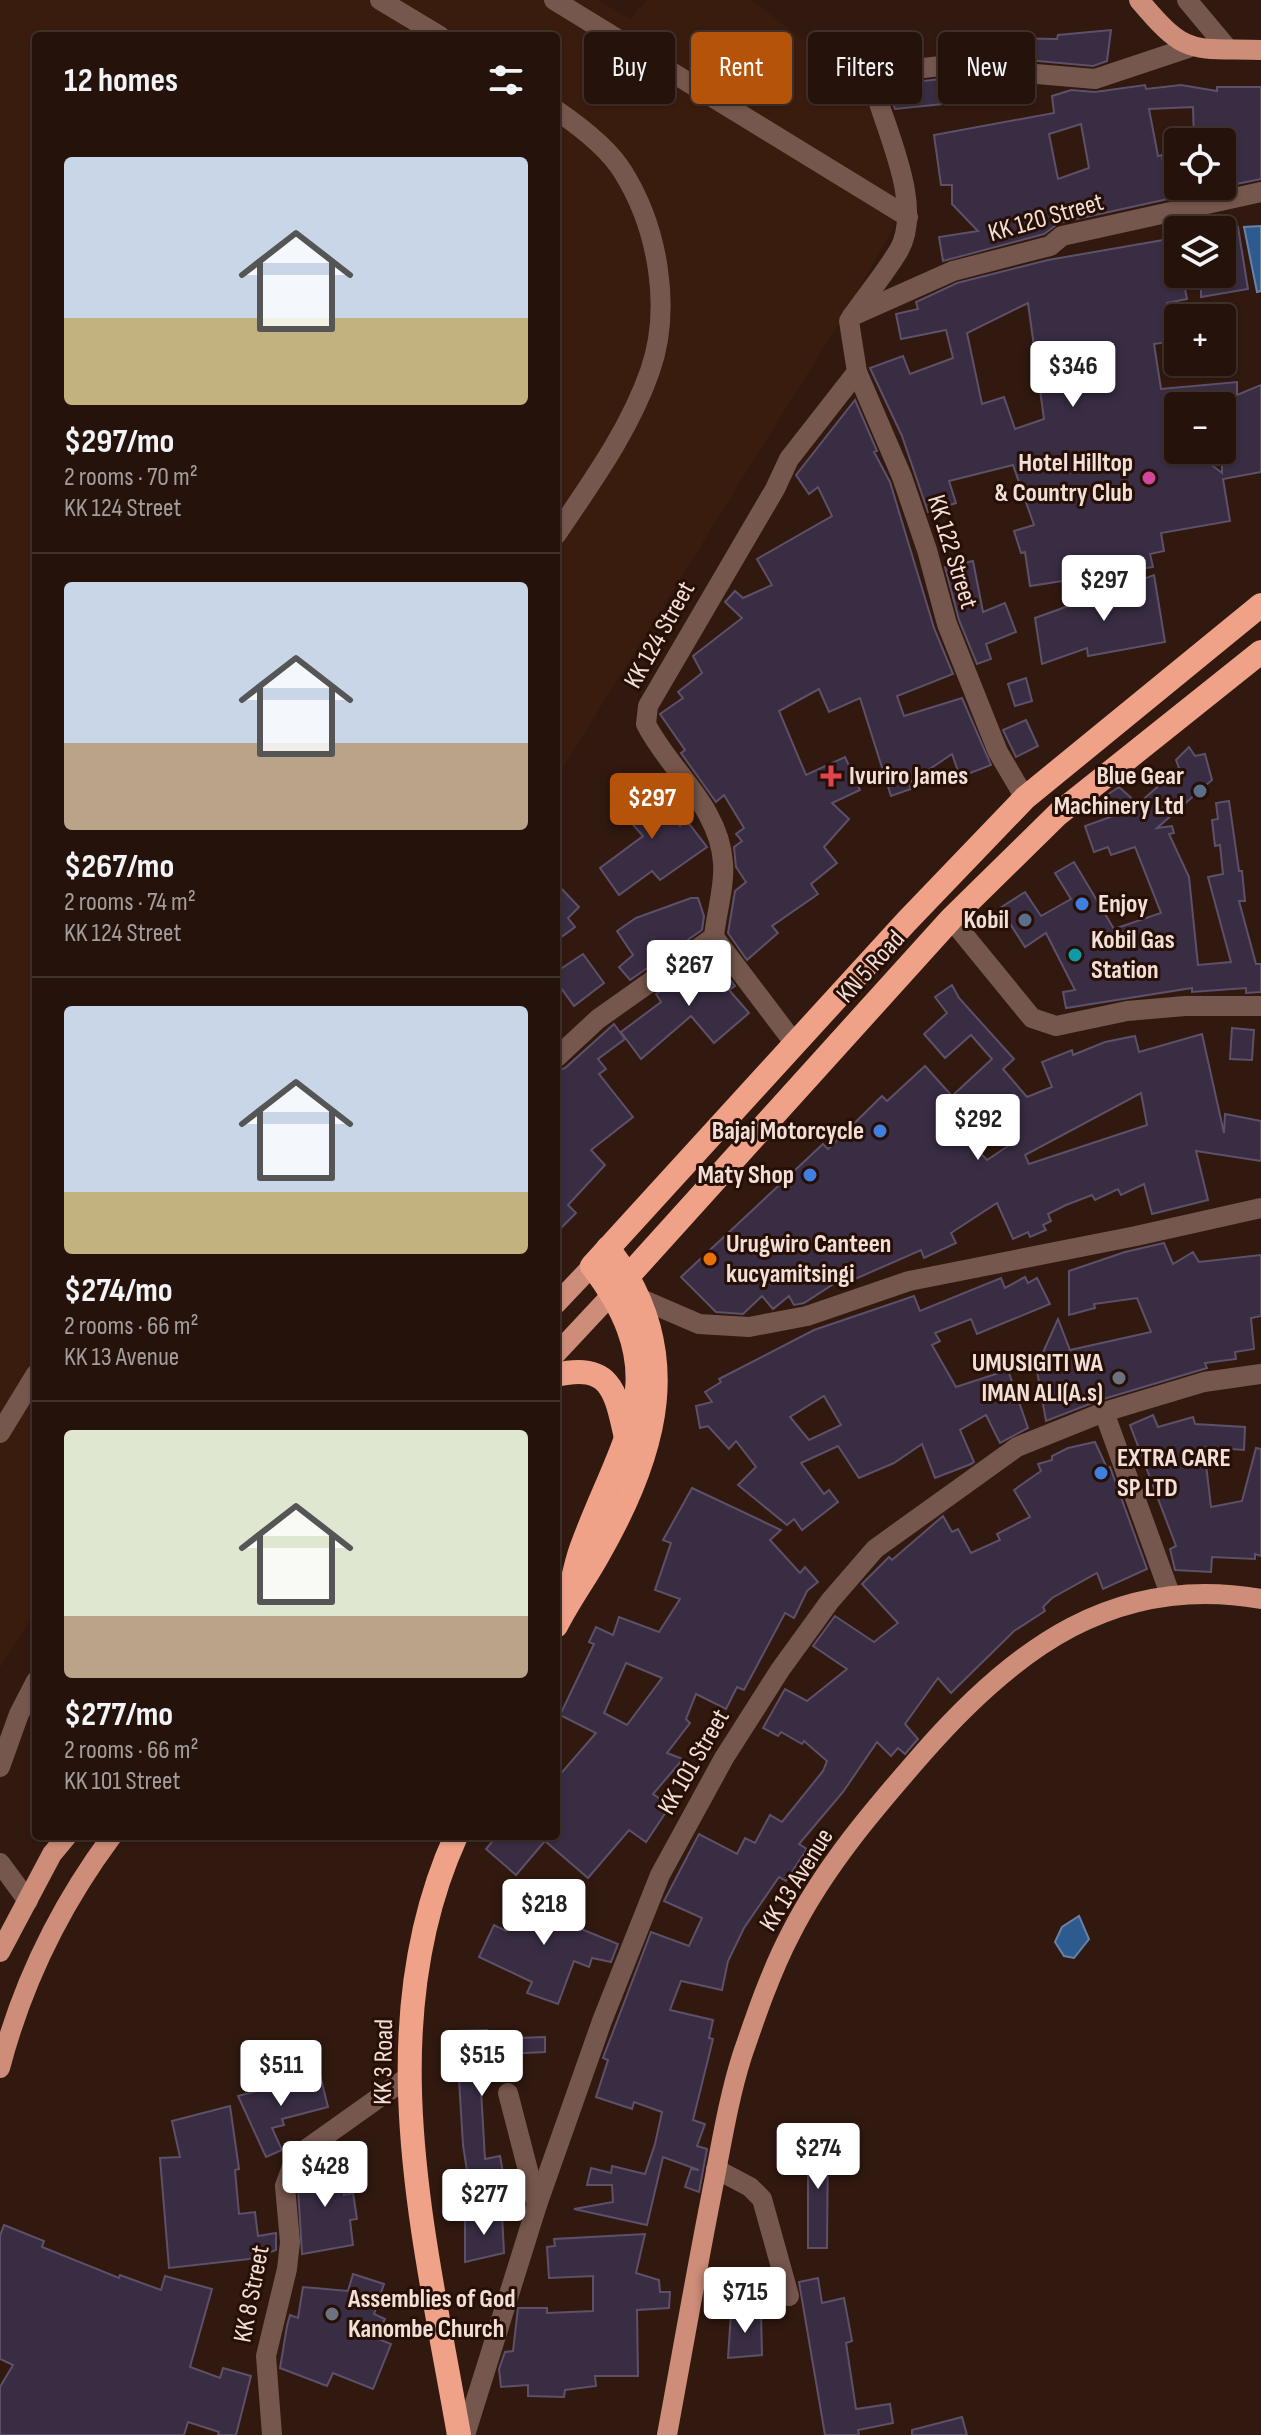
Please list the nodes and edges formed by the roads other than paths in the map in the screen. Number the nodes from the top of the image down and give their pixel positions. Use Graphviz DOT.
graph roads {
  1 [pos="380,0"];
  2 [pos="554,0"];
  3 [pos="1139,0"];
  4 [pos="1187,0"];
  5 [pos="433,32"];
  6 [pos="1188,48"];
  7 [pos="1228,49"];
  8 [pos="1261,50"];
  9 [pos="560,114"];
  10 [pos="1261,192"];
  11 [pos="908,217"];
  12 [pos="852,316"];
  13 [pos="857,372"];
  14 [pos="560,529"];
  15 [pos="1261,605"];
  16 [pos="1261,652"];
  17 [pos="1025,798"];
  18 [pos="951,919"];
  19 [pos="714,937"];
  20 [pos="1261,1006"];
  21 [pos="795,1044"];
  22 [pos="560,1054"];
  23 [pos="1261,1208"];
  24 [pos="600,1257"];
  25 [pos="621,1284"];
  26 [pos="641,1299"];
  27 [pos="560,1300"];
  28 [pos="560,1350"];
  29 [pos="560,1374"];
  30 [pos="1261,1374"];
  31 [pos="32,1381"];
  32 [pos="1104,1412"];
  33 [pos="0,1433"];
  34 [pos="626,1442"];
  35 [pos="1170,1594"];
  36 [pos="1261,1599"];
  37 [pos="567,1603"];
  38 [pos="560,1618"];
  39 [pos="32,1689"];
  40 [pos="0,1767"];
  41 [pos="64,1840"];
  42 [pos="109,1840"];
  43 [pos="454,1840"];
  44 [pos="0,1863"];
  45 [pos="28,1901"];
  46 [pos="0,1952"];
  47 [pos="0,2068"];
  48 [pos="408,2077"];
  49 [pos="508,2093"];
  50 [pos="716,2169"];
  51 [pos="537,2205"];
  52 [pos="789,2296"];
  53 [pos="272,2435"];
  54 [pos="462,2435"];
  55 [pos="667,2435"];
  1 -- 5 [label="street"];
  2 -- 11 [label="street"];
  3 -- 6 [label="main road"];
  4 -- 7 [label="street"];
  6 -- 7 [label="main road"];
  6 -- 11 [label="street"];
  7 -- 8 [label="main road"];
  9 -- 14 [label="street"];
  10 -- 12 [label="street, KK 120 Street"];
  11 -- 12 [label="street"];
  12 -- 13 [label="street, KK 122 Street"];
  13 -- 17 [label="street, KK 122 Street"];
  13 -- 19 [label="street, KK 124 Street"];
  15 -- 17 [label="highway, KN 5 Road"];
  16 -- 18 [label="highway, KN 5 Road"];
  17 -- 21 [label="highway, KN 5 Road"];
  18 -- 20 [label="street"];
  18 -- 25 [label="highway, KN 5 Road"];
  19 -- 21 [label="street"];
  19 -- 22 [label="street"];
  21 -- 24 [label="highway, KN 5 Road"];
  23 -- 26 [label="street"];
  24 -- 25 [label="highway"];
  24 -- 27 [label="main road, KN 5 Road"];
  25 -- 26 [label="highway"];
  25 -- 28 [label="main road, KN 5 Road"];
  25 -- 34 [label="highway"];
  26 -- 37 [label="highway"];
  29 -- 34 [label="highway"];
  30 -- 32 [label="street, KK 101 Street"];
  31 -- 33 [label="street"];
  32 -- 35 [label="street"];
  32 -- 51 [label="street, KK 101 Street"];
  34 -- 37 [label="highway"];
  35 -- 36 [label="main road, KK 13 Avenue"];
  35 -- 50 [label="main road, KK 13 Avenue"];
  37 -- 38 [label="highway"];
  39 -- 40 [label="street"];
  41 -- 45 [label="main road"];
  42 -- 47 [label="main road"];
  43 -- 48 [label="highway, KK 3 Road"];
  44 -- 45 [label="street"];
  45 -- 46 [label="main road"];
  48 -- 53 [label="street, KK 8 Street"];
  48 -- 54 [label="highway, KK 3 Road"];
  49 -- 51 [label="street"];
  50 -- 52 [label="street"];
  50 -- 55 [label="main road, KK 13 Avenue"];
  51 -- 54 [label="street, KK 101 Street"];
}
